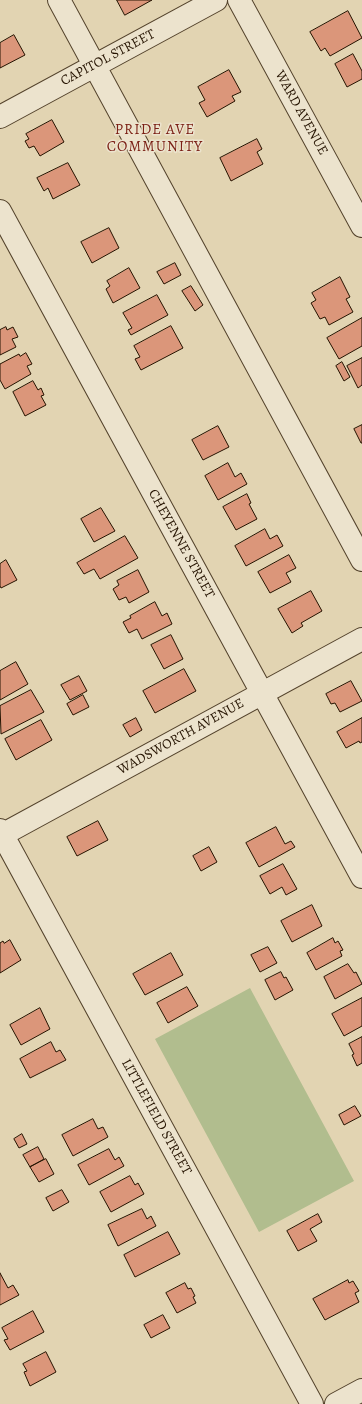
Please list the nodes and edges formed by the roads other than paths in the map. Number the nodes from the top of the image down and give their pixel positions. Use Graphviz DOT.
graph roads {
  1 [pos="59,0"];
  2 [pos="216,0"];
  3 [pos="239,0"];
  4 [pos="94,66"];
  5 [pos="0,117"];
  6 [pos="0,211"];
  7 [pos="362,226"];
  8 [pos="362,560"];
  9 [pos="362,639"];
  10 [pos="262,693"];
  11 [pos="1,834"];
  12 [pos="362,877"];
  13 [pos="362,1390"];
  14 [pos="312,1404"];
  15 [pos="336,1404"];
  1 -- 4 [label="street"];
  2 -- 4 [label="street, CAPITOL STREET"];
  3 -- 7 [label="street, WARD AVENUE"];
  4 -- 5 [label="street, CAPITOL STREET"];
  4 -- 8 [label="street"];
  6 -- 10 [label="street, CHEYENNE STREET"];
  9 -- 10 [label="street, WADSWORTH AVENUE"];
  10 -- 11 [label="street, WADSWORTH AVENUE"];
  10 -- 12 [label="street, CHEYENNE STREET"];
  11 -- 14 [label="street, LITTLEFIELD STREET"];
  13 -- 15 [label="street"];
}
